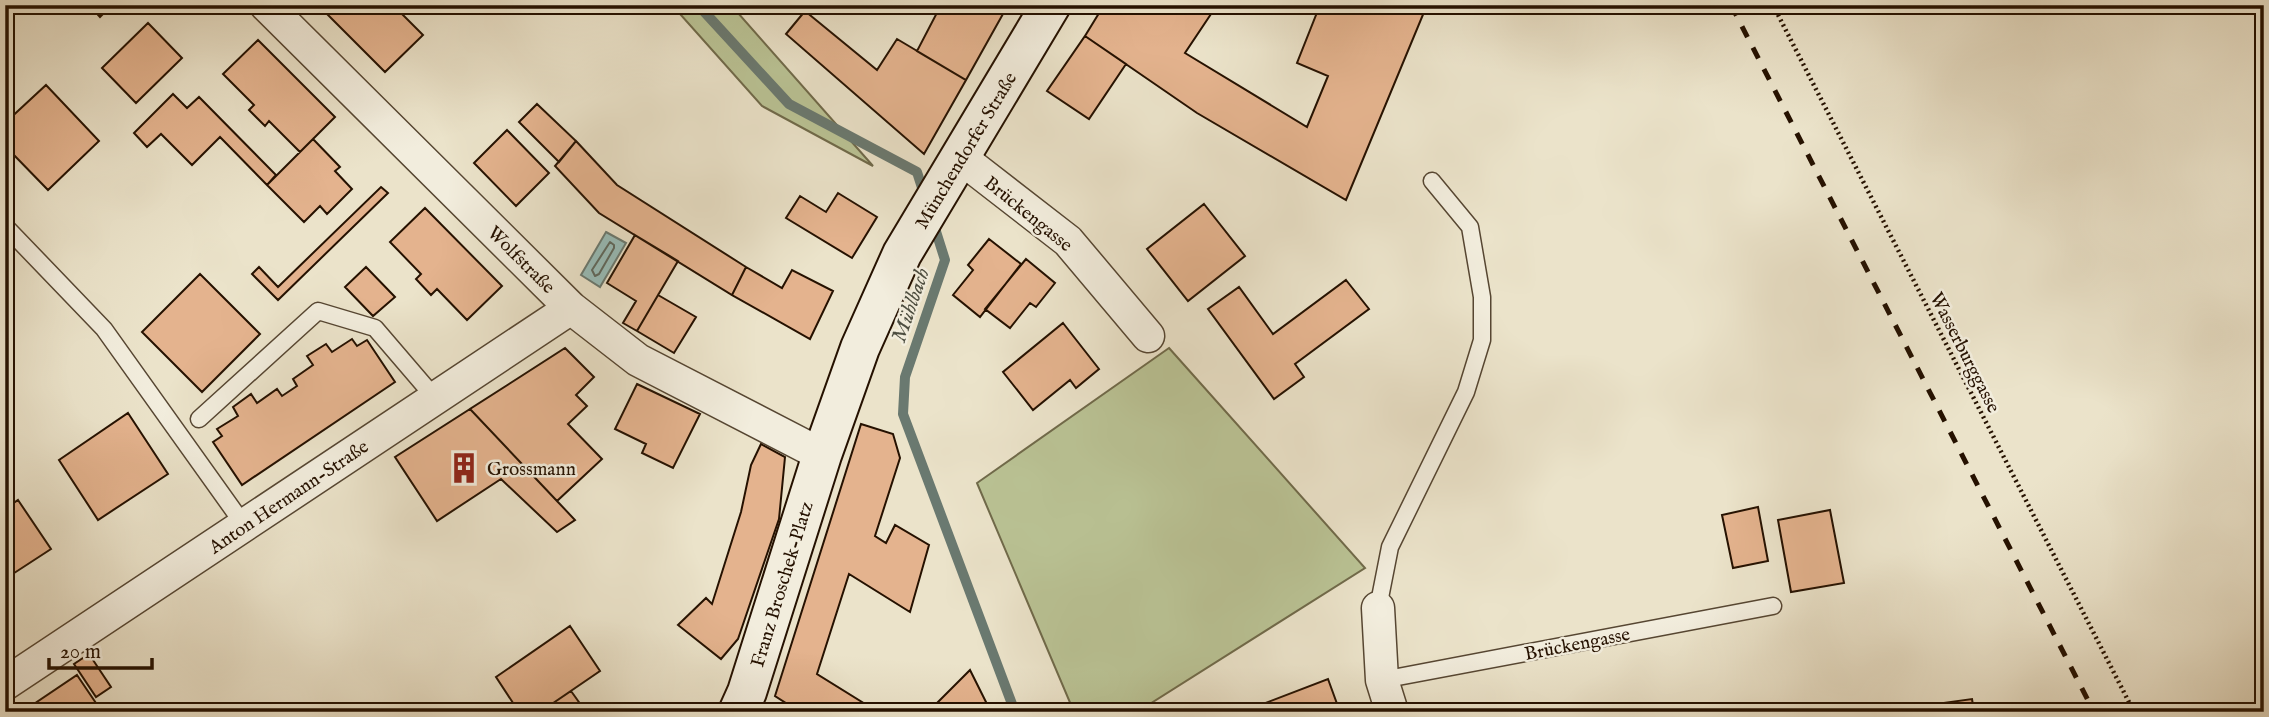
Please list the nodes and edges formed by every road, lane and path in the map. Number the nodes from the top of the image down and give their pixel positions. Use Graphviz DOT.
graph roads {
  1 [pos="265,5"];
  2 [pos="1051,5"];
  3 [pos="1773,5"];
  4 [pos="951,173"];
  5 [pos="1432,181"];
  6 [pos="5,226"];
  7 [pos="571,308"];
  8 [pos="1148,336"];
  9 [pos="435,398"];
  10 [pos="199,419"];
  11 [pos="821,455"];
  12 [pos="244,525"];
  13 [pos="1773,606"];
  14 [pos="1378,608"];
  15 [pos="1382,680"];
  16 [pos="5,684"];
  17 [pos="738,712"];
  18 [pos="1392,712"];
  19 [pos="2134,712"];
  1 -- 7 [label="street, Wolfstraße"];
  2 -- 4 [label="street, Münchendorfer Straße"];
  3 -- 19 [label="path, Wasserburggasse"];
  4 -- 8 [label="street, Brückengasse"];
  4 -- 11 [label="street, Münchendorfer Straße"];
  5 -- 14 [label="lane"];
  6 -- 12 [label="lane"];
  7 -- 9 [label="street, Anton Hermann-Straße"];
  7 -- 11 [label="street, Wolfstraße"];
  9 -- 10 [label="lane"];
  9 -- 12 [label="street, Anton Hermann-Straße"];
  11 -- 17 [label="street, Franz Broschek-Platz"];
  12 -- 16 [label="street, Anton Hermann-Straße"];
  13 -- 15 [label="lane, Brückengasse"];
  14 -- 15 [label="street"];
  15 -- 18 [label="street"];
}
